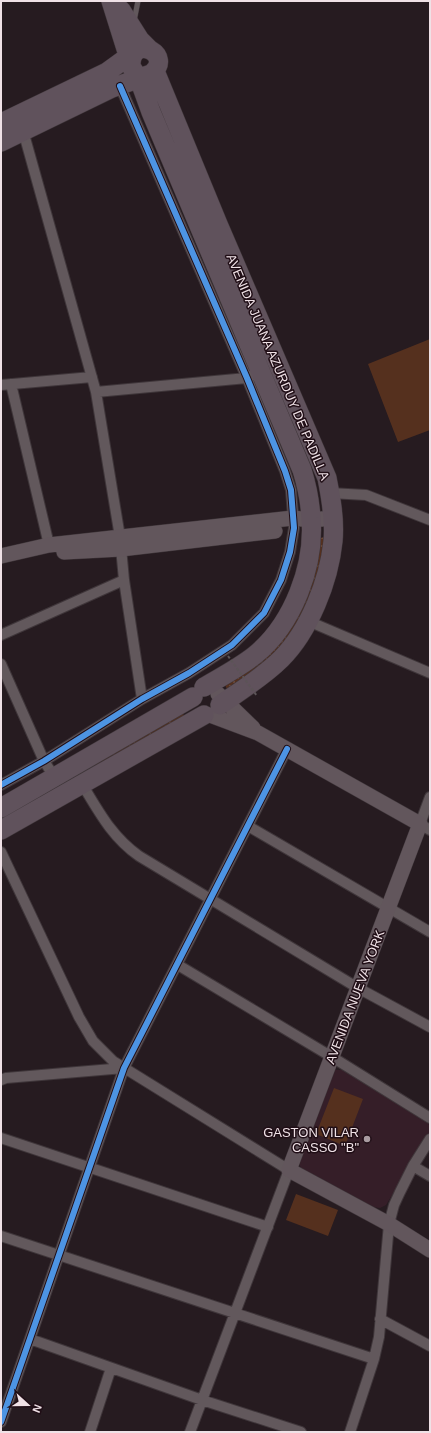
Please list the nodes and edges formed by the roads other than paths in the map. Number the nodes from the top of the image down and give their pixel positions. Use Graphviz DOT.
graph roads {
  1 [pos="111,1"];
  2 [pos="115,1"];
  3 [pos="138,1"];
  4 [pos="127,33"];
  5 [pos="140,65"];
  6 [pos="107,72"];
  7 [pos="120,86"];
  8 [pos="151,112"];
  9 [pos="14,123"];
  10 [pos="1,142"];
  11 [pos="254,374"];
  12 [pos="92,377"];
  13 [pos="6,384"];
  14 [pos="96,392"];
  15 [pos="330,493"];
  16 [pos="333,518"];
  17 [pos="430,520"];
  18 [pos="300,522"];
  19 [pos="121,543"];
  20 [pos="49,545"];
  21 [pos="1,556"];
  22 [pos="124,580"];
  23 [pos="308,621"];
  24 [pos="1,635"];
  25 [pos="1,664"];
  26 [pos="430,673"];
  27 [pos="142,699"];
  28 [pos="210,702"];
  29 [pos="258,733"];
  30 [pos="287,749"];
  31 [pos="44,761"];
  32 [pos="55,778"];
  33 [pos="1,784"];
  34 [pos="82,784"];
  35 [pos="430,797"];
  36 [pos="1,808"];
  37 [pos="248,826"];
  38 [pos="425,827"];
  39 [pos="1,830"];
  40 [pos="1,852"];
  41 [pos="211,900"];
  42 [pos="388,907"];
  43 [pos="430,932"];
  44 [pos="178,965"];
  45 [pos="358,988"];
  46 [pos="430,1026"];
  47 [pos="332,1057"];
  48 [pos="124,1068"];
  49 [pos="1,1080"];
  50 [pos="430,1118"];
  51 [pos="1,1138"];
  52 [pos="430,1139"];
  53 [pos="413,1166"];
  54 [pos="90,1168"];
  55 [pos="289,1170"];
  56 [pos="430,1176"];
  57 [pos="389,1224"];
  58 [pos="268,1226"];
  59 [pos="1,1236"];
  60 [pos="430,1250"];
  61 [pos="60,1254"];
  62 [pos="235,1314"];
  63 [pos="380,1319"];
  64 [pos="30,1339"];
  65 [pos="430,1346"];
  66 [pos="374,1359"];
  67 [pos="111,1368"];
  68 [pos="202,1400"];
  69 [pos="1,1422"];
  70 [pos="90,1432"];
  71 [pos="190,1432"];
  72 [pos="301,1432"];
  73 [pos="350,1432"];
  1 -- 4 [label="highway"];
  2 -- 4 [label="highway"];
  3 -- 4 [label="lane"];
  4 -- 5 [label="highway"];
  4 -- 6 [label="highway"];
  5 -- 6 [label="highway"];
  5 -- 7 [label="highway"];
  5 -- 8 [label="highway, AVENIDA JUANA AZURDUY DE PADILLA"];
  5 -- 15 [label="highway, AVENIDA JUANA AZURDUY DE PADILLA"];
  6 -- 9 [label="highway"];
  7 -- 8 [label="highway"];
  7 -- 9 [label="highway"];
  7 -- 11 [label="street"];
  8 -- 11 [label="highway, AVENIDA JUANA AZURDUY DE PADILLA"];
  9 -- 10 [label="highway"];
  9 -- 12 [label="street"];
  11 -- 14 [label="street"];
  11 -- 18 [label="highway, AVENIDA JUANA AZURDUY DE PADILLA"];
  12 -- 13 [label="street"];
  12 -- 14 [label="street"];
  13 -- 20 [label="street"];
  14 -- 19 [label="street"];
  15 -- 16 [label="highway, AVENIDA JUANA AZURDUY DE PADILLA"];
  15 -- 17 [label="street"];
  16 -- 18 [label="street"];
  16 -- 23 [label="highway, AVENIDA JUANA AZURDUY DE PADILLA"];
  18 -- 19 [label="street"];
  18 -- 27 [label="street"];
  18 -- 28 [label="highway, AVENIDA JUANA AZURDUY DE PADILLA"];
  19 -- 20 [label="street"];
  19 -- 21 [label="street"];
  19 -- 22 [label="street"];
  20 -- 21 [label="street"];
  22 -- 24 [label="street"];
  22 -- 27 [label="street"];
  23 -- 26 [label="street"];
  23 -- 28 [label="highway, AVENIDA JUANA AZURDUY DE PADILLA"];
  25 -- 31 [label="street"];
  27 -- 31 [label="street"];
  28 -- 29 [label="street"];
  28 -- 29 [label="street"];
  28 -- 32 [label="highway, AVENIDA JUANA AZURDUY DE PADILLA"];
  28 -- 34 [label="highway, AVENIDA JUANA AZURDUY DE PADILLA"];
  29 -- 30 [label="street"];
  30 -- 37 [label="street"];
  30 -- 38 [label="street"];
  31 -- 32 [label="street"];
  31 -- 33 [label="street"];
  32 -- 36 [label="highway, AVENIDA JUANA AZURDUY DE PADILLA"];
  34 -- 39 [label="highway, AVENIDA JUANA AZURDUY DE PADILLA"];
  34 -- 41 [label="street"];
  35 -- 38 [label="street"];
  37 -- 41 [label="street"];
  37 -- 42 [label="street"];
  38 -- 42 [label="street, AVENIDA NUEVA YORK"];
  40 -- 48 [label="street"];
  41 -- 44 [label="street"];
  41 -- 45 [label="street"];
  42 -- 43 [label="street"];
  42 -- 45 [label="street, AVENIDA NUEVA YORK"];
  44 -- 47 [label="street"];
  44 -- 48 [label="street"];
  45 -- 46 [label="street"];
  45 -- 47 [label="street, AVENIDA NUEVA YORK"];
  47 -- 50 [label="street"];
  47 -- 55 [label="street, AVENIDA NUEVA YORK"];
  48 -- 49 [label="street"];
  48 -- 54 [label="street"];
  48 -- 55 [label="street"];
  51 -- 54 [label="street"];
  52 -- 53 [label="street"];
  53 -- 56 [label="street"];
  53 -- 57 [label="street"];
  54 -- 58 [label="street"];
  54 -- 61 [label="street"];
  55 -- 57 [label="street"];
  55 -- 58 [label="street"];
  57 -- 60 [label="street"];
  57 -- 63 [label="street"];
  58 -- 62 [label="street"];
  59 -- 61 [label="street"];
  61 -- 62 [label="street"];
  61 -- 64 [label="street"];
  62 -- 66 [label="street"];
  62 -- 68 [label="street"];
  63 -- 65 [label="street"];
  63 -- 66 [label="street"];
  64 -- 67 [label="street"];
  64 -- 69 [label="street"];
  66 -- 73 [label="street"];
  67 -- 68 [label="street"];
  67 -- 70 [label="street"];
  68 -- 71 [label="street"];
  68 -- 72 [label="street"];
}
